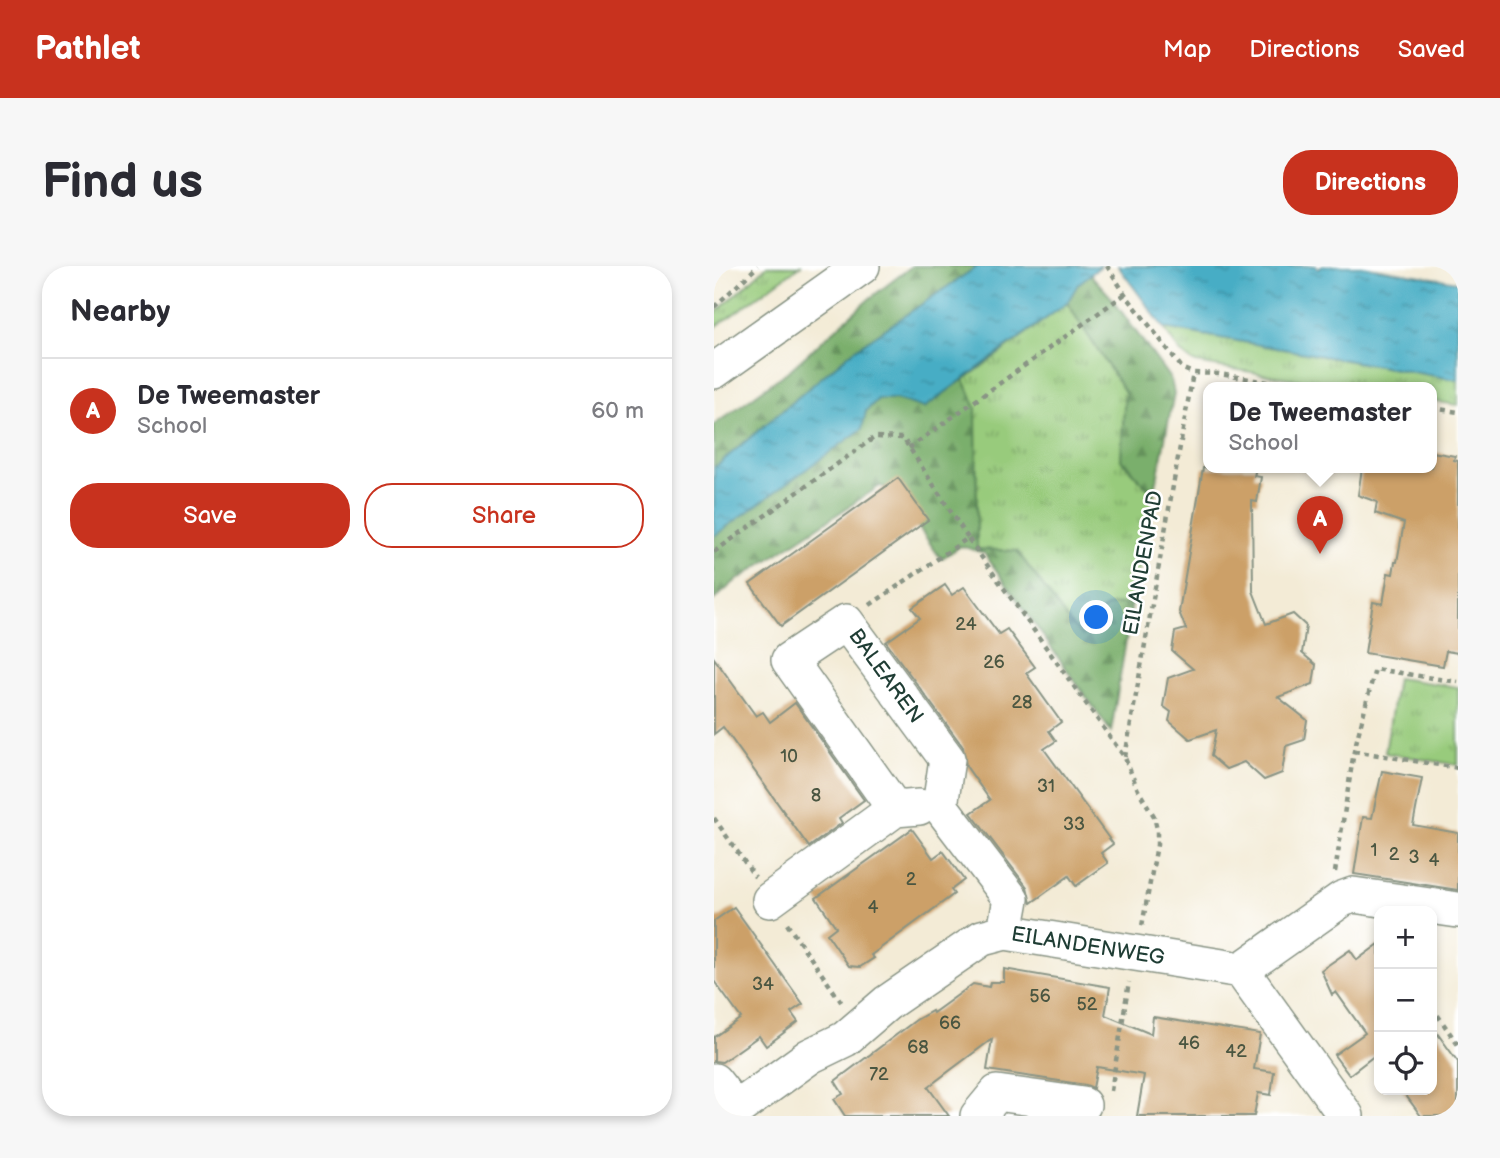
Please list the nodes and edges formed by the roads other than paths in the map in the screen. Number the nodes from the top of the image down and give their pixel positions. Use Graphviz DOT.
graph roads {
  1 [pos="862,266"];
  2 [pos="714,371"];
  3 [pos="940,806"];
  4 [pos="895,809"];
  5 [pos="770,900"];
  6 [pos="1458,910"];
  7 [pos="1005,932"];
  8 [pos="1241,970"];
  9 [pos="714,1081"];
  10 [pos="1096,1104"];
  11 [pos="1332,1111"];
  12 [pos="732,1113"];
  13 [pos="978,1116"];
  1 -- 2 [label="street"];
  3 -- 4 [label="street"];
  3 -- 4 [label="street, BALEAREN"];
  3 -- 7 [label="street"];
  4 -- 5 [label="street"];
  6 -- 8 [label="street"];
  7 -- 8 [label="street, EILANDENWEG"];
  7 -- 12 [label="street, EILANDENWEG"];
  8 -- 11 [label="street"];
  9 -- 12 [label="street"];
  10 -- 13 [label="street"];
}
